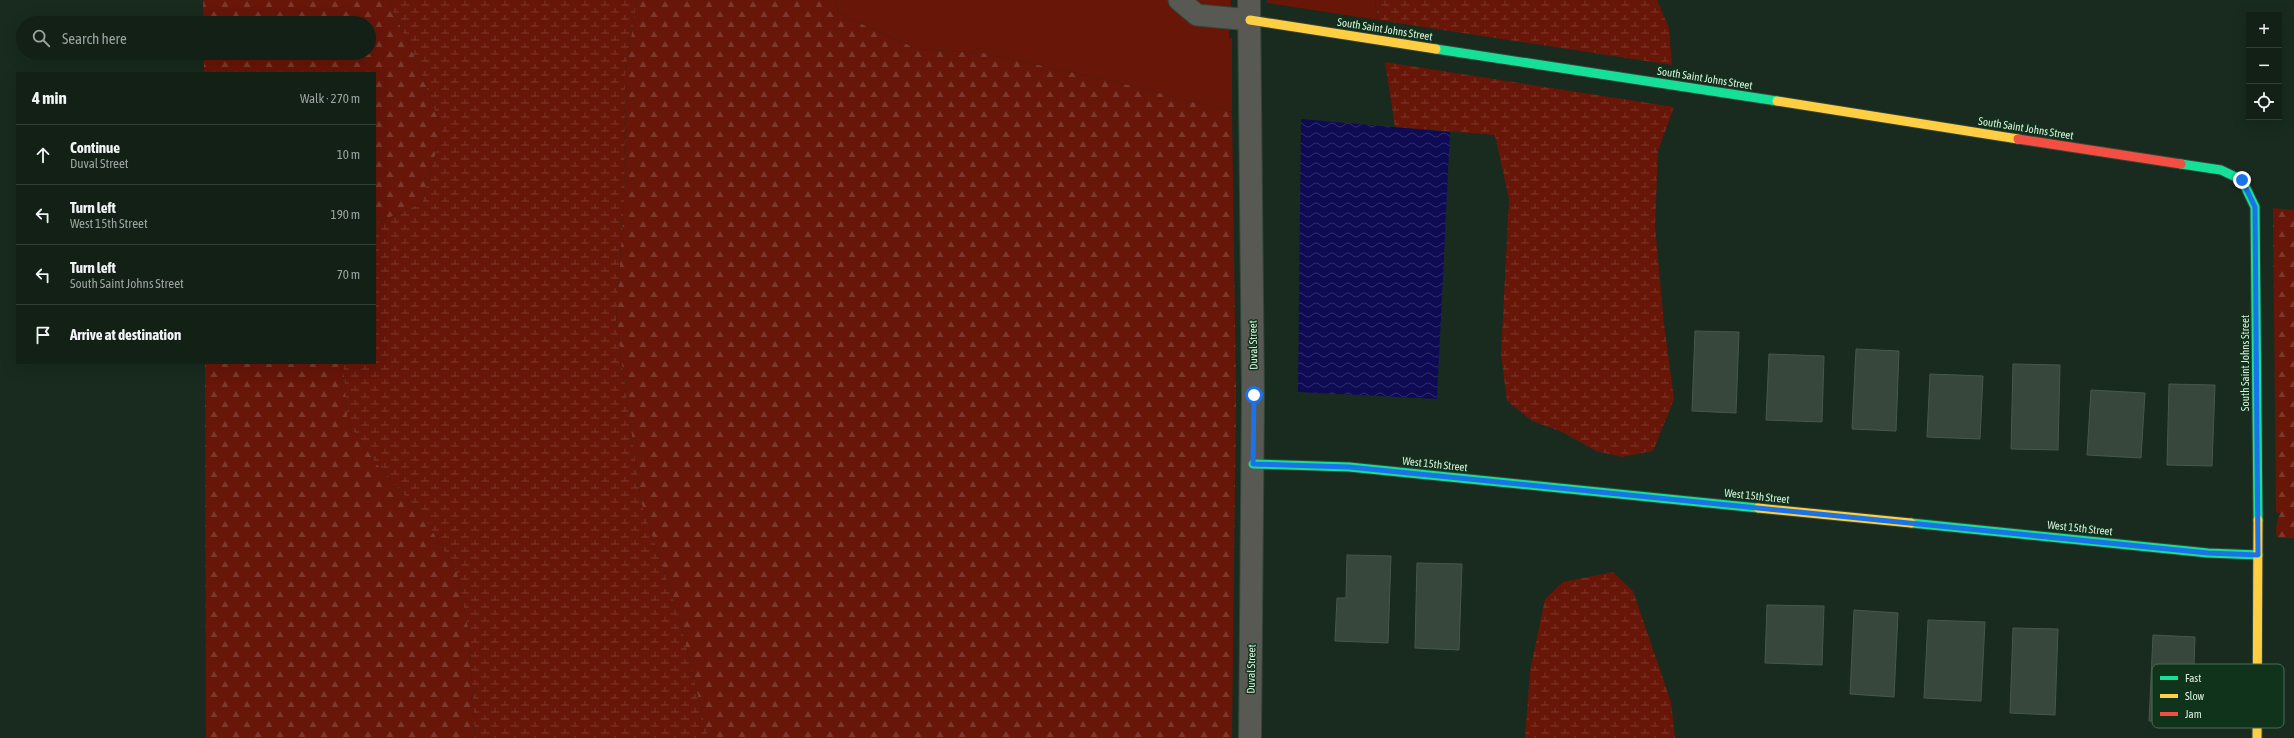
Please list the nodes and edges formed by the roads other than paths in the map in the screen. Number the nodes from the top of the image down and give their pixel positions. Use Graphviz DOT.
graph roads {
  1 [pos="1179,0"];
  2 [pos="1249,10"];
  3 [pos="1253,464"];
  4 [pos="2258,555"];
  5 [pos="2257,664"];
  6 [pos="2257,728"];
  7 [pos="1250,738"];
  8 [pos="2257,738"];
  1 -- 2 [label="lane"];
  2 -- 3 [label="street, Duval Street"];
  2 -- 4 [label="street, South Saint Johns Street"];
  3 -- 4 [label="street, West 15th Street"];
  3 -- 7 [label="street, Duval Street"];
  4 -- 5 [label="street, South Saint Johns Street"];
  6 -- 8 [label="street, South Saint Johns Street"];
}
